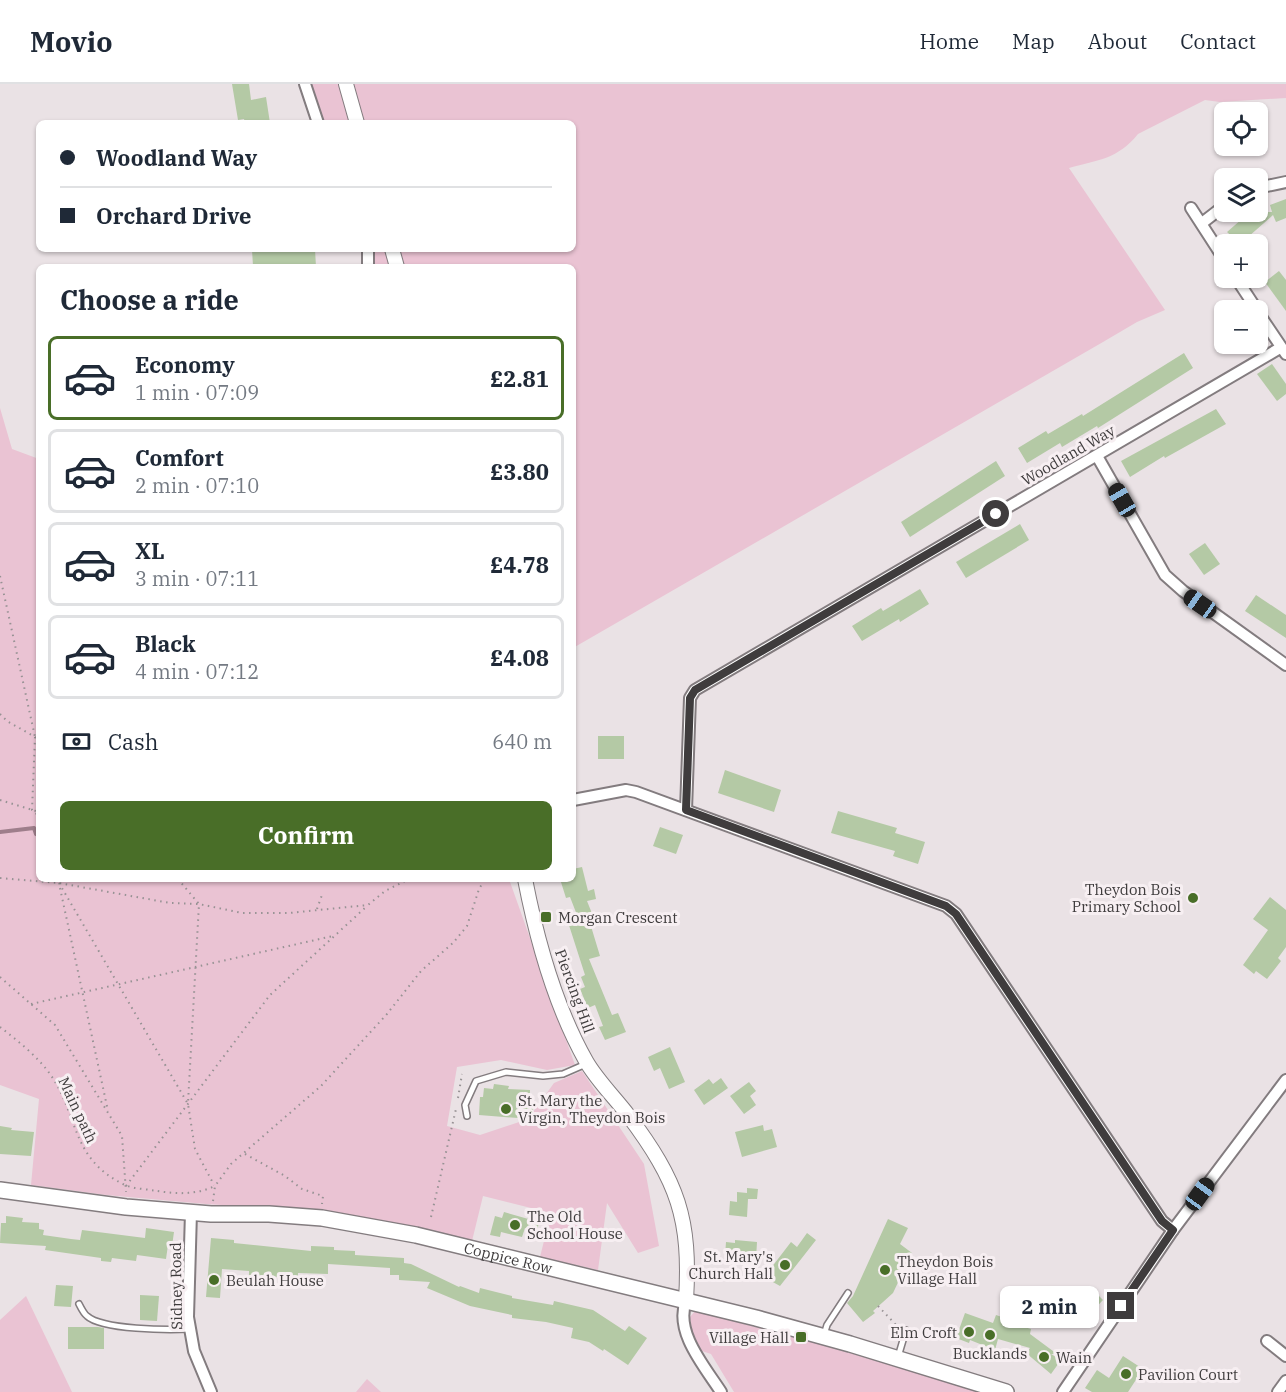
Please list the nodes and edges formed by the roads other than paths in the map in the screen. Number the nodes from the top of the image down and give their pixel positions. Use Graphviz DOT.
graph roads {
  1 [pos="305,84"];
  2 [pos="346,84"];
  3 [pos="317,120"];
  4 [pos="356,120"];
  5 [pos="1286,182"];
  6 [pos="1268,186"];
  7 [pos="1191,208"];
  8 [pos="1214,214"];
  9 [pos="1202,223"];
  10 [pos="1214,242"];
  11 [pos="1268,328"];
  12 [pos="1283,351"];
  13 [pos="1097,456"];
  14 [pos="1286,665"];
  15 [pos="576,799"];
  16 [pos="686,810"];
  17 [pos="526,882"];
  18 [pos="588,1064"];
  19 [pos="1286,1080"];
  20 [pos="467,1116"];
  21 [pos="0,1190"];
  22 [pos="191,1212"];
  23 [pos="1173,1230"];
  24 [pos="848,1293"];
  25 [pos="686,1301"];
  26 [pos="79,1304"];
  27 [pos="190,1329"];
  28 [pos="906,1330"];
  29 [pos="823,1337"];
  30 [pos="1267,1341"];
  31 [pos="1286,1356"];
  32 [pos="898,1359"];
  33 [pos="1286,1382"];
  34 [pos="211,1392"];
  35 [pos="721,1392"];
  36 [pos="1006,1392"];
  37 [pos="1063,1392"];
  38 [pos="1278,1392"];
  1 -- 3 [label="street"];
  2 -- 4 [label="street"];
  5 -- 6 [label="street"];
  7 -- 9 [label="street"];
  8 -- 9 [label="street"];
  9 -- 10 [label="street"];
  11 -- 12 [label="street"];
  12 -- 13 [label="street, Woodland Way"];
  13 -- 14 [label="street"];
  13 -- 16 [label="street, Woodland Way"];
  15 -- 16 [label="street"];
  16 -- 23 [label="street"];
  17 -- 18 [label="street, Piercing Hill"];
  18 -- 20 [label="lane"];
  18 -- 25 [label="street, Piercing Hill"];
  19 -- 23 [label="street"];
  21 -- 22 [label="main road, Coppice Row"];
  22 -- 25 [label="main road, Coppice Row"];
  22 -- 27 [label="street, Sidney Road"];
  23 -- 37 [label="street"];
  24 -- 29 [label="lane"];
  25 -- 29 [label="main road, Coppice Row"];
  25 -- 35 [label="street"];
  26 -- 27 [label="lane"];
  27 -- 34 [label="street, Sidney Road"];
  28 -- 32 [label="lane"];
  29 -- 32 [label="main road, Coppice Row"];
  30 -- 31 [label="street"];
  32 -- 36 [label="main road, Coppice Row"];
  33 -- 38 [label="street"];
}
